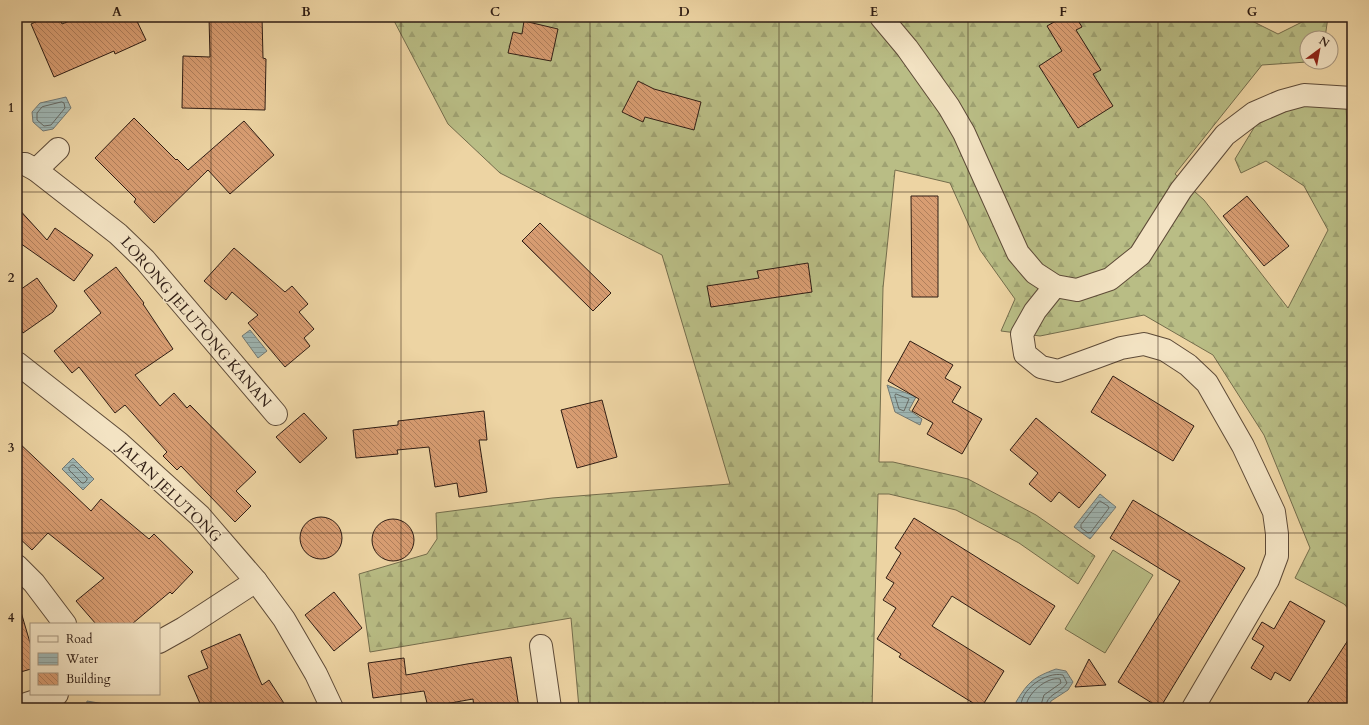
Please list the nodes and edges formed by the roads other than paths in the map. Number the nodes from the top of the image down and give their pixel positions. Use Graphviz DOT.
graph roads {
  1 [pos="881,17"];
  2 [pos="1352,98"];
  3 [pos="58,149"];
  4 [pos="26,167"];
  5 [pos="1055,286"];
  6 [pos="17,363"];
  7 [pos="276,414"];
  8 [pos="17,566"];
  9 [pos="256,581"];
  10 [pos="64,623"];
  11 [pos="160,641"];
  12 [pos="541,646"];
  13 [pos="54,695"];
  14 [pos="17,707"];
  15 [pos="332,708"];
  16 [pos="550,708"];
  17 [pos="1193,708"];
  1 -- 5 [label="street"];
  2 -- 5 [label="street"];
  3 -- 4 [label="street"];
  4 -- 7 [label="street, LORONG JELUTONG KANAN"];
  5 -- 17 [label="street"];
  6 -- 9 [label="street, JALAN JELUTONG"];
  8 -- 10 [label="street"];
  9 -- 11 [label="street"];
  9 -- 15 [label="street, JALAN JELUTONG"];
  12 -- 16 [label="street"];
  13 -- 14 [label="street"];
}
